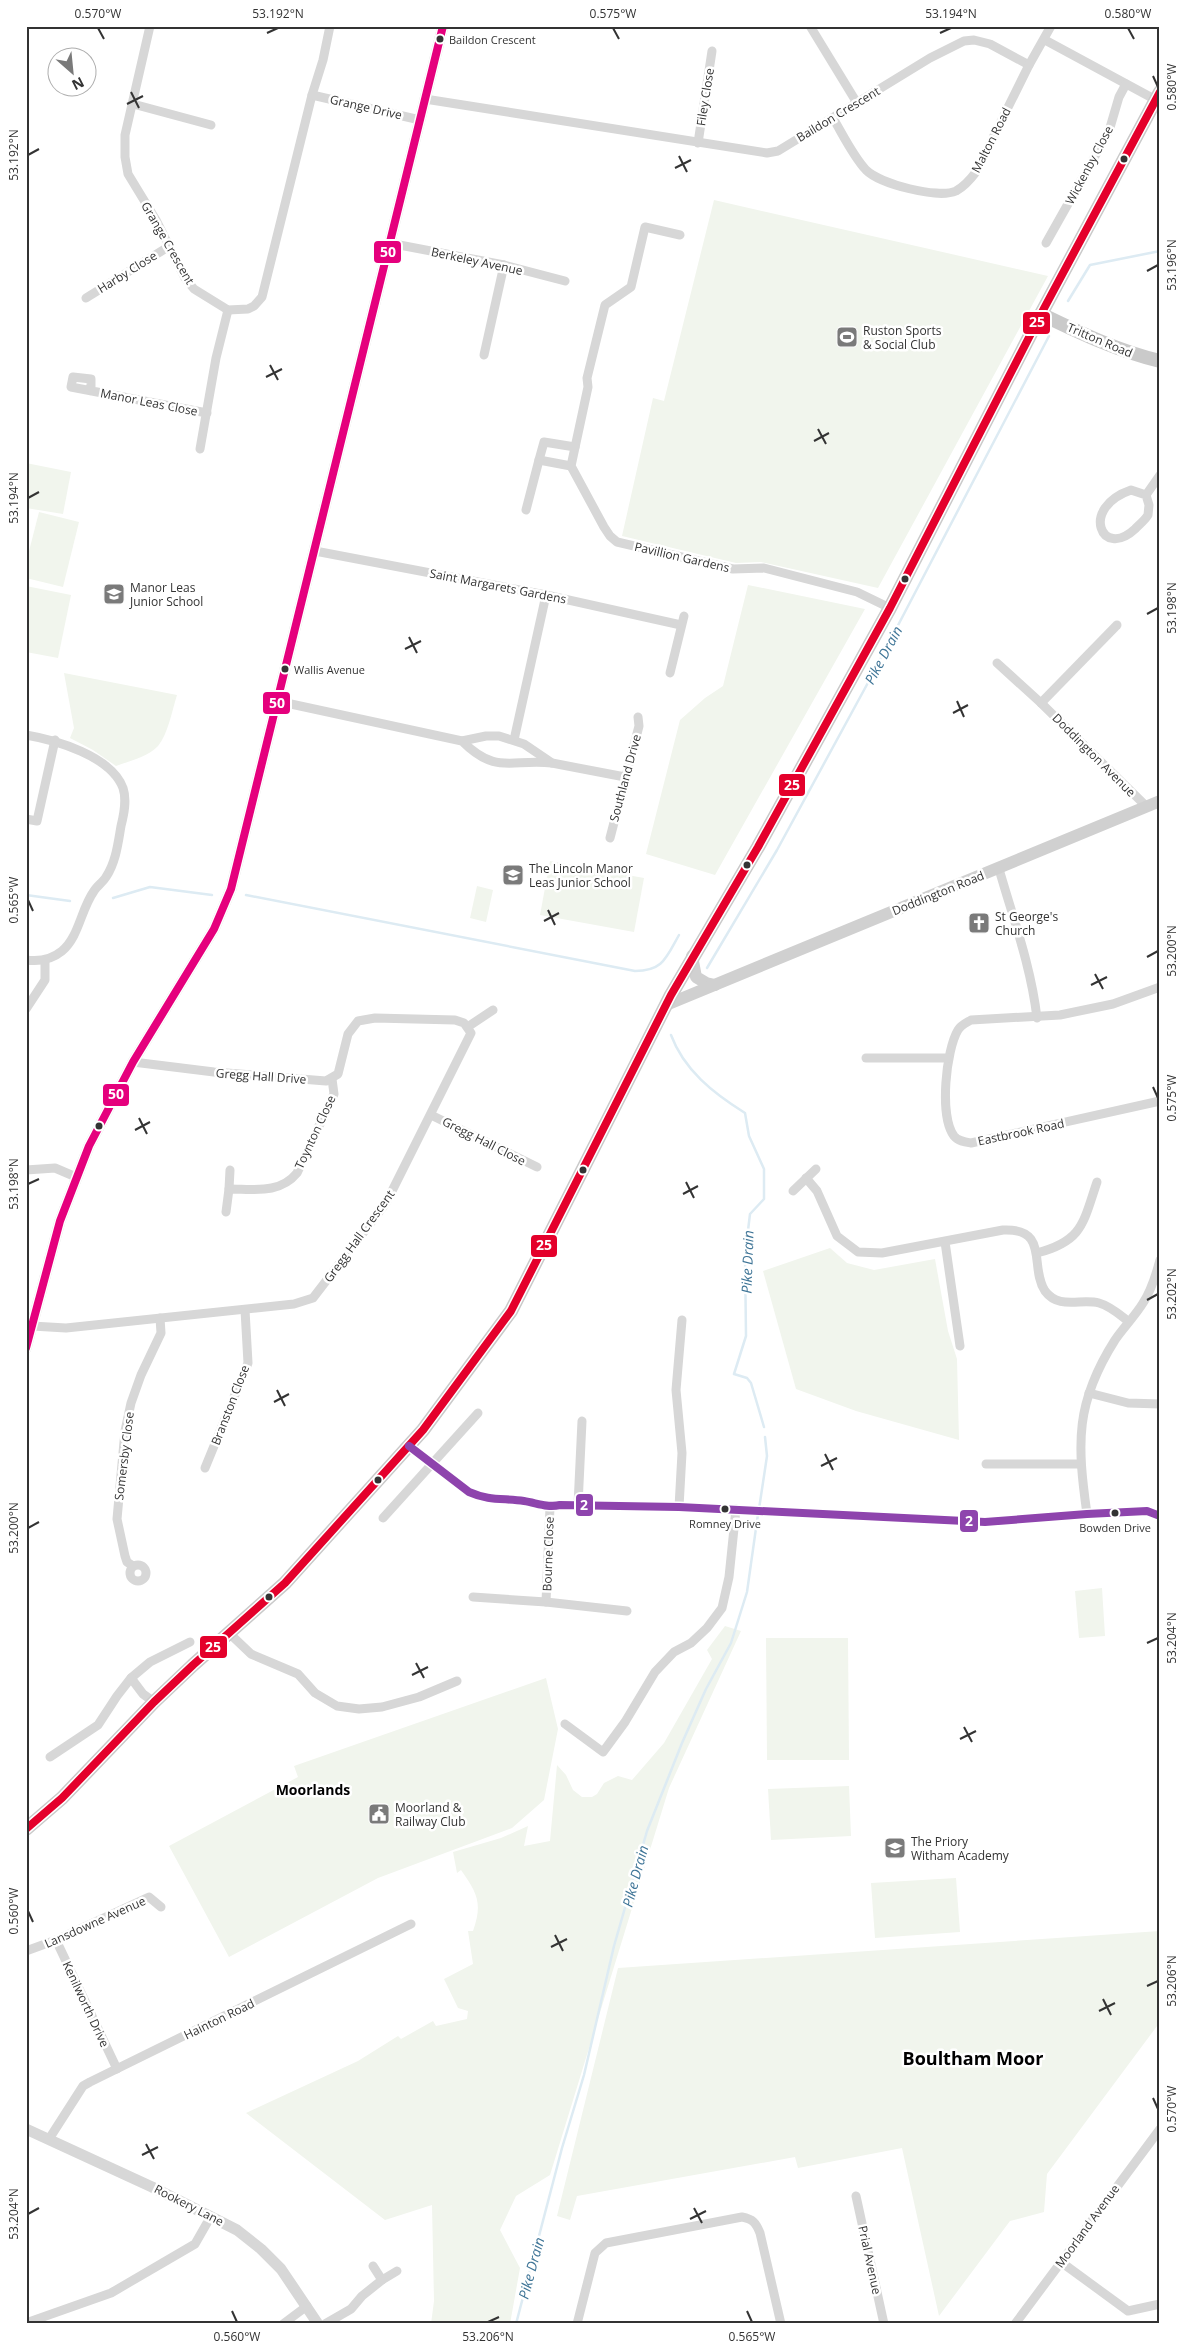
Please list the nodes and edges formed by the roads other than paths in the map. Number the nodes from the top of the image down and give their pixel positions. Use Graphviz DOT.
graph roads {
  1 [pos="150,26"];
  2 [pos="330,26"];
  3 [pos="443,26"];
  4 [pos="810,26"];
  5 [pos="1051,26"];
  6 [pos="1045,40"];
  7 [pos="712,51"];
  8 [pos="1029,65"];
  9 [pos="1126,84"];
  10 [pos="312,95"];
  11 [pos="1158,96"];
  12 [pos="425,99"];
  13 [pos="857,103"];
  14 [pos="133,104"];
  15 [pos="833,118"];
  16 [pos="420,120"];
  17 [pos="211,125"];
  18 [pos="698,143"];
  19 [pos="680,235"];
  20 [pos="389,243"];
  21 [pos="1046,243"];
  22 [pos="168,247"];
  23 [pos="504,265"];
  24 [pos="564,281"];
  25 [pos="86,298"];
  26 [pos="228,310"];
  27 [pos="1041,314"];
  28 [pos="484,355"];
  29 [pos="1160,361"];
  30 [pos="91,391"];
  31 [pos="207,413"];
  32 [pos="575,447"];
  33 [pos="200,450"];
  34 [pos="539,460"];
  35 [pos="570,466"];
  36 [pos="1160,475"];
  37 [pos="1146,495"];
  38 [pos="526,510"];
  39 [pos="315,551"];
  40 [pos="546,595"];
  41 [pos="890,608"];
  42 [pos="684,616"];
  43 [pos="681,625"];
  44 [pos="1117,625"];
  45 [pos="996,663"];
  46 [pos="670,673"];
  47 [pos="277,701"];
  48 [pos="1041,703"];
  49 [pos="638,717"];
  50 [pos="26,734"];
  51 [pos="55,740"];
  52 [pos="514,740"];
  53 [pos="462,741"];
  54 [pos="552,763"];
  55 [pos="625,777"];
  56 [pos="1160,801"];
  57 [pos="1147,807"];
  58 [pos="26,819"];
  59 [pos="37,821"];
  60 [pos="46,824"];
  61 [pos="610,838"];
  62 [pos="999,869"];
  63 [pos="692,956"];
  64 [pos="26,960"];
  65 [pos="45,961"];
  66 [pos="715,985"];
  67 [pos="1160,987"];
  68 [pos="666,1006"];
  69 [pos="26,1009"];
  70 [pos="494,1010"];
  71 [pos="1037,1018"];
  72 [pos="468,1026"];
  73 [pos="866,1058"];
  74 [pos="948,1058"];
  75 [pos="133,1062"];
  76 [pos="332,1079"];
  77 [pos="1160,1101"];
  78 [pos="431,1115"];
  79 [pos="537,1168"];
  80 [pos="816,1169"];
  81 [pos="26,1170"];
  82 [pos="230,1170"];
  83 [pos="76,1177"];
  84 [pos="806,1178"];
  85 [pos="1097,1182"];
  86 [pos="229,1189"];
  87 [pos="793,1191"];
  88 [pos="226,1212"];
  89 [pos="945,1242"];
  90 [pos="1037,1253"];
  91 [pos="1160,1260"];
  92 [pos="245,1310"];
  93 [pos="160,1318"];
  94 [pos="682,1320"];
  95 [pos="1128,1321"];
  96 [pos="32,1326"];
  97 [pos="960,1346"];
  98 [pos="26,1348"];
  99 [pos="1089,1393"];
  100 [pos="1160,1404"];
  101 [pos="478,1413"];
  102 [pos="582,1421"];
  103 [pos="409,1446"];
  104 [pos="432,1462"];
  105 [pos="986,1464"];
  106 [pos="1080,1464"];
  107 [pos="205,1468"];
  108 [pos="578,1506"];
  109 [pos="550,1507"];
  110 [pos="680,1507"];
  111 [pos="739,1510"];
  112 [pos="1087,1514"];
  113 [pos="1160,1516"];
  114 [pos="383,1518"];
  115 [pos="133,1566"];
  116 [pos="473,1597"];
  117 [pos="546,1602"];
  118 [pos="627,1611"];
  119 [pos="229,1633"];
  120 [pos="190,1642"];
  121 [pos="131,1678"];
  122 [pos="457,1681"];
  123 [pos="154,1702"];
  124 [pos="565,1724"];
  125 [pos="50,1757"];
  126 [pos="30,1826"];
  127 [pos="161,1906"];
  128 [pos="411,1924"];
  129 [pos="56,1940"];
  130 [pos="26,1951"];
  131 [pos="117,2069"];
  132 [pos="1160,2128"];
  133 [pos="26,2129"];
  134 [pos="48,2139"];
  135 [pos="856,2196"];
  136 [pos="211,2216"];
  137 [pos="1061,2262"];
  138 [pos="373,2266"];
  139 [pos="397,2271"];
  140 [pos="382,2280"];
  141 [pos="1160,2304"];
  142 [pos="307,2306"];
  143 [pos="26,2323"];
  144 [pos="283,2324"];
  145 [pos="318,2324"];
  146 [pos="325,2324"];
  147 [pos="577,2324"];
  148 [pos="781,2324"];
  149 [pos="884,2324"];
  150 [pos="1015,2324"];
  1 -- 14 [label="street, Grange Crescent"];
  2 -- 10 [label="street"];
  3 -- 12 [label="street"];
  4 -- 13 [label="street"];
  5 -- 6 [label="street, Malton Road"];
  6 -- 8 [label="street, Malton Road"];
  6 -- 9 [label="street"];
  7 -- 18 [label="street, Filey Close"];
  8 -- 13 [label="street, Baildon Crescent"];
  8 -- 15 [label="street, Malton Road"];
  9 -- 11 [label="street"];
  9 -- 21 [label="street, Wickenby Close"];
  10 -- 16 [label="street, Grange Drive"];
  10 -- 26 [label="street"];
  11 -- 27 [label="main road"];
  12 -- 16 [label="street"];
  12 -- 18 [label="street, Baildon Crescent"];
  13 -- 15 [label="street, Baildon Crescent"];
  14 -- 17 [label="street"];
  14 -- 22 [label="street, Grange Crescent"];
  15 -- 18 [label="street, Baildon Crescent"];
  16 -- 20 [label="street"];
  19 -- 32 [label="street"];
  20 -- 23 [label="street, Berkeley Avenue"];
  20 -- 39 [label="street"];
  22 -- 25 [label="street, Harby Close"];
  22 -- 26 [label="street, Grange Crescent"];
  23 -- 24 [label="street, Berkeley Avenue"];
  23 -- 28 [label="street"];
  26 -- 31 [label="street, Manor Leas Close"];
  27 -- 29 [label="main road, Tritton Road"];
  27 -- 41 [label="main road"];
  30 -- 31 [label="street, Manor Leas Close"];
  31 -- 33 [label="street, Manor Leas Close"];
  32 -- 34 [label="street"];
  32 -- 35 [label="street"];
  34 -- 35 [label="street"];
  34 -- 38 [label="street"];
  35 -- 41 [label="street, Pavillion Gardens"];
  36 -- 37 [label="street"];
  37 -- 37 [label="street"];
  39 -- 40 [label="street, Saint Margarets Gardens"];
  39 -- 47 [label="street"];
  40 -- 43 [label="street, Saint Margarets Gardens"];
  40 -- 52 [label="street"];
  41 -- 63 [label="main road"];
  42 -- 43 [label="street"];
  43 -- 46 [label="street"];
  44 -- 48 [label="street, Doddington Avenue"];
  45 -- 48 [label="street, Doddington Avenue"];
  47 -- 53 [label="street"];
  47 -- 75 [label="street"];
  48 -- 57 [label="street, Doddington Avenue"];
  49 -- 55 [label="street, Southland Drive"];
  50 -- 51 [label="street"];
  51 -- 59 [label="street"];
  51 -- 65 [label="street"];
  52 -- 53 [label="street"];
  52 -- 54 [label="street"];
  53 -- 54 [label="street"];
  54 -- 55 [label="street"];
  55 -- 61 [label="street, Southland Drive"];
  56 -- 57 [label="main road, Doddington Road"];
  57 -- 62 [label="main road, Doddington Road"];
  58 -- 59 [label="street"];
  59 -- 60 [label="street"];
  62 -- 66 [label="main road, Doddington Road"];
  62 -- 71 [label="street"];
  63 -- 66 [label="main road"];
  63 -- 68 [label="main road"];
  64 -- 65 [label="street"];
  65 -- 69 [label="street"];
  66 -- 68 [label="main road, Doddington Road"];
  67 -- 71 [label="street, Eastbrook Road"];
  68 -- 103 [label="main road"];
  70 -- 72 [label="street"];
  71 -- 74 [label="street, Eastbrook Road"];
  72 -- 76 [label="street"];
  72 -- 78 [label="street, Gregg Hall Crescent"];
  73 -- 74 [label="street"];
  74 -- 77 [label="street, Eastbrook Road"];
  75 -- 76 [label="street, Gregg Hall Drive"];
  75 -- 83 [label="street"];
  76 -- 86 [label="street, Toynton Close"];
  78 -- 79 [label="street, Gregg Hall Close"];
  78 -- 92 [label="street, Gregg Hall Crescent"];
  80 -- 84 [label="street"];
  81 -- 83 [label="street"];
  82 -- 86 [label="street"];
  83 -- 96 [label="street"];
  84 -- 87 [label="street"];
  84 -- 89 [label="street"];
  85 -- 90 [label="street"];
  86 -- 88 [label="street"];
  89 -- 90 [label="street"];
  89 -- 97 [label="street"];
  90 -- 95 [label="street"];
  91 -- 95 [label="street"];
  92 -- 93 [label="street, Gregg Hall Crescent"];
  92 -- 107 [label="street, Branston Close"];
  93 -- 96 [label="street, Gregg Hall Crescent"];
  93 -- 115 [label="street, Somersby Close"];
  94 -- 110 [label="street"];
  95 -- 99 [label="street"];
  96 -- 98 [label="street"];
  99 -- 100 [label="street"];
  99 -- 106 [label="street"];
  101 -- 104 [label="street"];
  102 -- 108 [label="street"];
  103 -- 104 [label="street"];
  103 -- 119 [label="main road"];
  104 -- 109 [label="street"];
  104 -- 114 [label="street"];
  105 -- 106 [label="street"];
  106 -- 112 [label="street"];
  108 -- 109 [label="street"];
  108 -- 110 [label="street"];
  109 -- 117 [label="street, Bourne Close"];
  110 -- 111 [label="street"];
  111 -- 112 [label="street"];
  111 -- 124 [label="street"];
  112 -- 113 [label="street"];
  116 -- 117 [label="street, Bourne Close"];
  117 -- 118 [label="street, Bourne Close"];
  119 -- 122 [label="street"];
  119 -- 123 [label="main road"];
  120 -- 121 [label="street"];
  121 -- 123 [label="street"];
  121 -- 125 [label="street"];
  123 -- 126 [label="main road"];
  127 -- 129 [label="street, Lansdowne Avenue"];
  128 -- 131 [label="street, Hainton Road"];
  129 -- 130 [label="street, Lansdowne Avenue"];
  129 -- 131 [label="street, Kenilworth Drive"];
  131 -- 134 [label="street, Hainton Road"];
  132 -- 137 [label="street, Moorland Avenue"];
  133 -- 134 [label="street, Rookery Lane"];
  134 -- 136 [label="street, Rookery Lane"];
  135 -- 149 [label="street, Prial Avenue"];
  136 -- 142 [label="street, Rookery Lane"];
  136 -- 143 [label="street"];
  137 -- 141 [label="street"];
  137 -- 150 [label="street, Moorland Avenue"];
  138 -- 140 [label="street"];
  139 -- 140 [label="street"];
  140 -- 146 [label="street"];
  142 -- 144 [label="street"];
  142 -- 145 [label="street, Rookery Lane"];
  147 -- 148 [label="street"];
}
